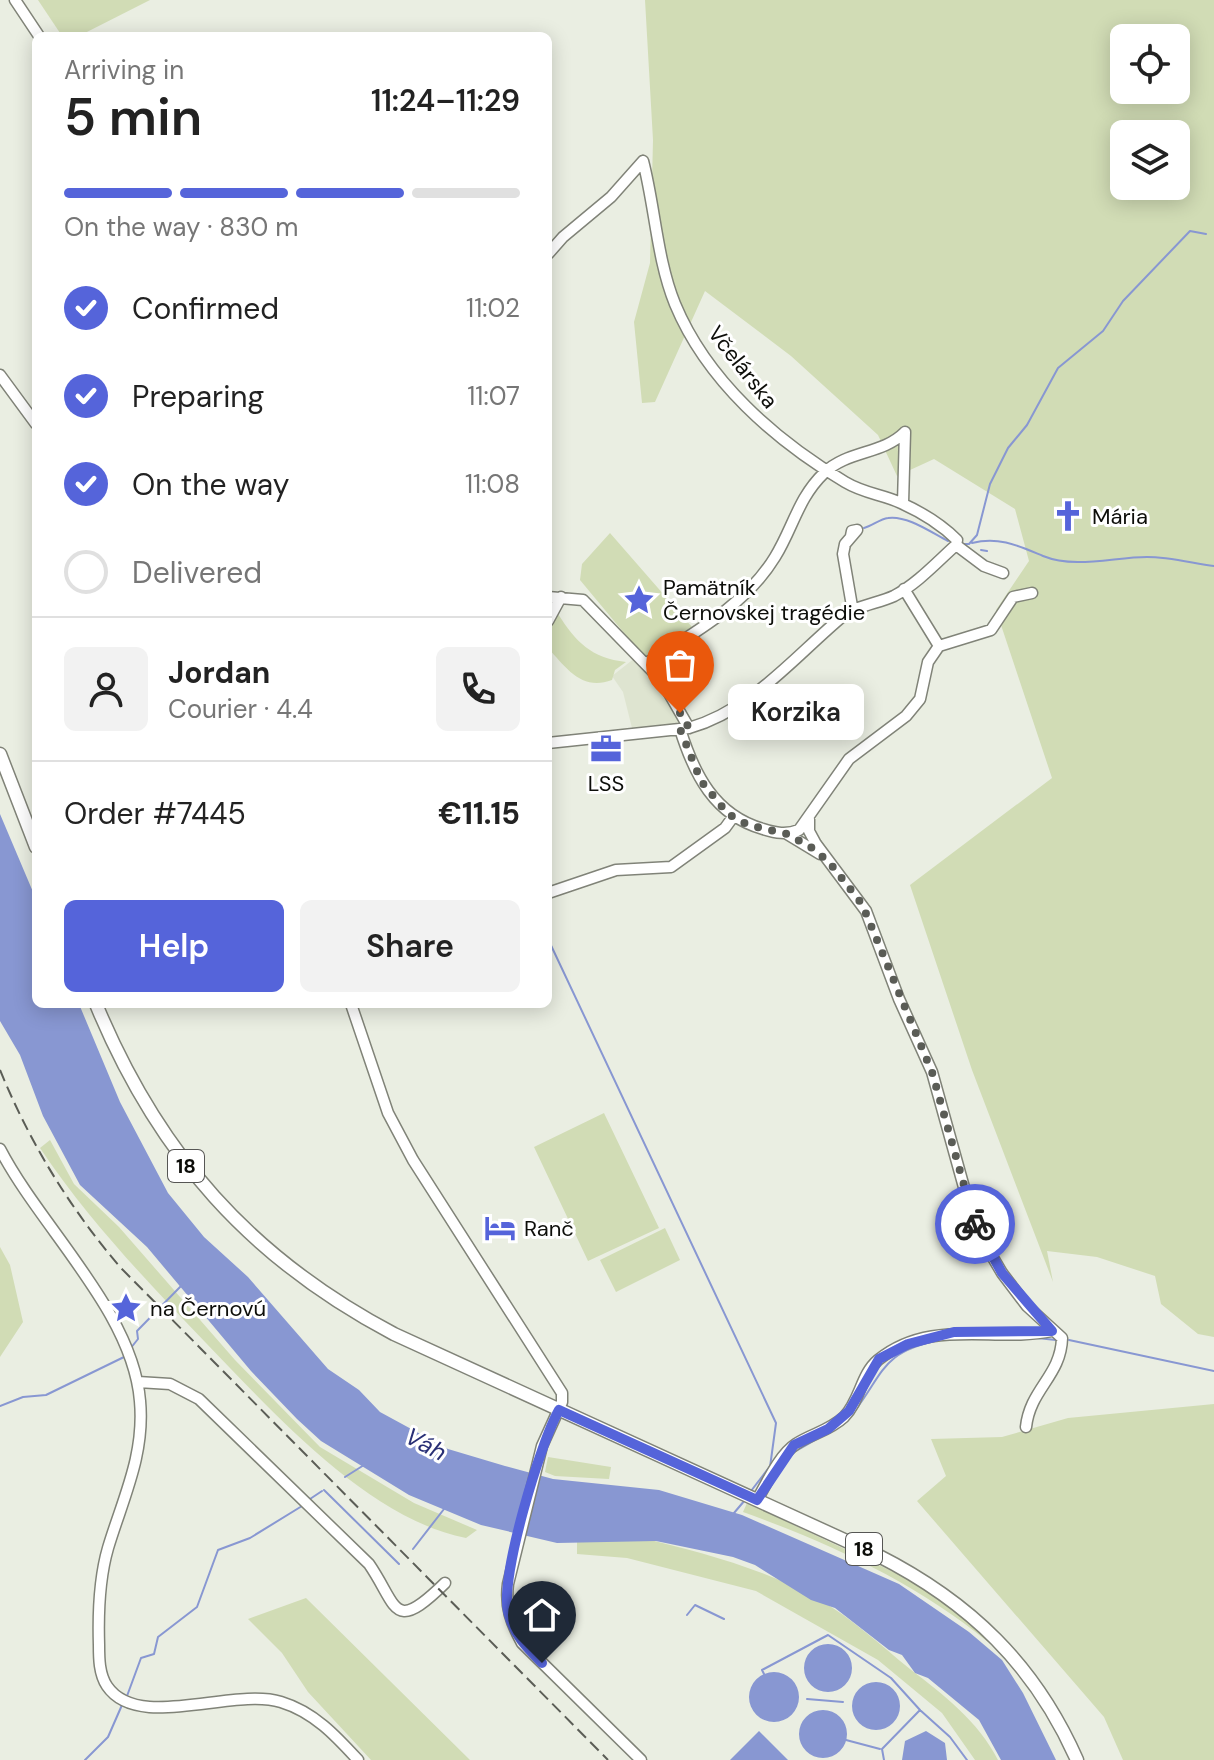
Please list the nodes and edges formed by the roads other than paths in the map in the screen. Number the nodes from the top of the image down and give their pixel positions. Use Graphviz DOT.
graph roads {
  1 [pos="15,0"];
  2 [pos="36,32"];
  3 [pos="552,249"];
  4 [pos="0,375"];
  5 [pos="32,419"];
  6 [pos="826,470"];
  7 [pos="903,503"];
  8 [pos="851,536"];
  9 [pos="956,542"];
  10 [pos="1003,573"];
  11 [pos="904,589"];
  12 [pos="1032,593"];
  13 [pos="552,597"];
  14 [pos="561,597"];
  15 [pos="849,613"];
  16 [pos="552,614"];
  17 [pos="939,646"];
  18 [pos="647,663"];
  19 [pos="685,728"];
  20 [pos="552,743"];
  21 [pos="0,754"];
  22 [pos="733,817"];
  23 [pos="809,819"];
  24 [pos="787,834"];
  25 [pos="32,837"];
  26 [pos="829,862"];
  27 [pos="552,892"];
  28 [pos="98,1008"];
  29 [pos="352,1008"];
  30 [pos="0,1149"];
  31 [pos="1052,1331"];
  32 [pos="138,1382"];
  33 [pos="559,1410"];
  34 [pos="1026,1427"];
  35 [pos="751,1497"];
  36 [pos="445,1583"];
  37 [pos="358,1760"];
  38 [pos="641,1760"];
  39 [pos="1077,1760"];
  1 -- 2 [label="street"];
  3 -- 6 [label="street, Včelárska"];
  4 -- 5 [label="street"];
  6 -- 7 [label="street, Včelárska"];
  6 -- 7 [label="street"];
  6 -- 18 [label="street"];
  7 -- 9 [label="street, Včelárska"];
  8 -- 15 [label="street"];
  9 -- 10 [label="street, Včelárska"];
  9 -- 11 [label="street"];
  11 -- 15 [label="street"];
  11 -- 17 [label="street"];
  12 -- 17 [label="street"];
  13 -- 14 [label="street"];
  14 -- 16 [label="street"];
  14 -- 18 [label="street"];
  15 -- 19 [label="street"];
  17 -- 23 [label="street"];
  18 -- 19 [label="street"];
  19 -- 20 [label="street"];
  19 -- 22 [label="street"];
  21 -- 25 [label="main road"];
  22 -- 24 [label="street"];
  22 -- 27 [label="street"];
  23 -- 24 [label="street"];
  23 -- 26 [label="street"];
  24 -- 26 [label="street"];
  26 -- 31 [label="street"];
  28 -- 33 [label="main road, 18"];
  29 -- 33 [label="street"];
  30 -- 32 [label="street"];
  31 -- 34 [label="street"];
  31 -- 35 [label="street"];
  32 -- 36 [label="street"];
  32 -- 37 [label="street"];
  33 -- 35 [label="main road, 18"];
  33 -- 38 [label="street"];
  35 -- 39 [label="main road, 18"];
}
